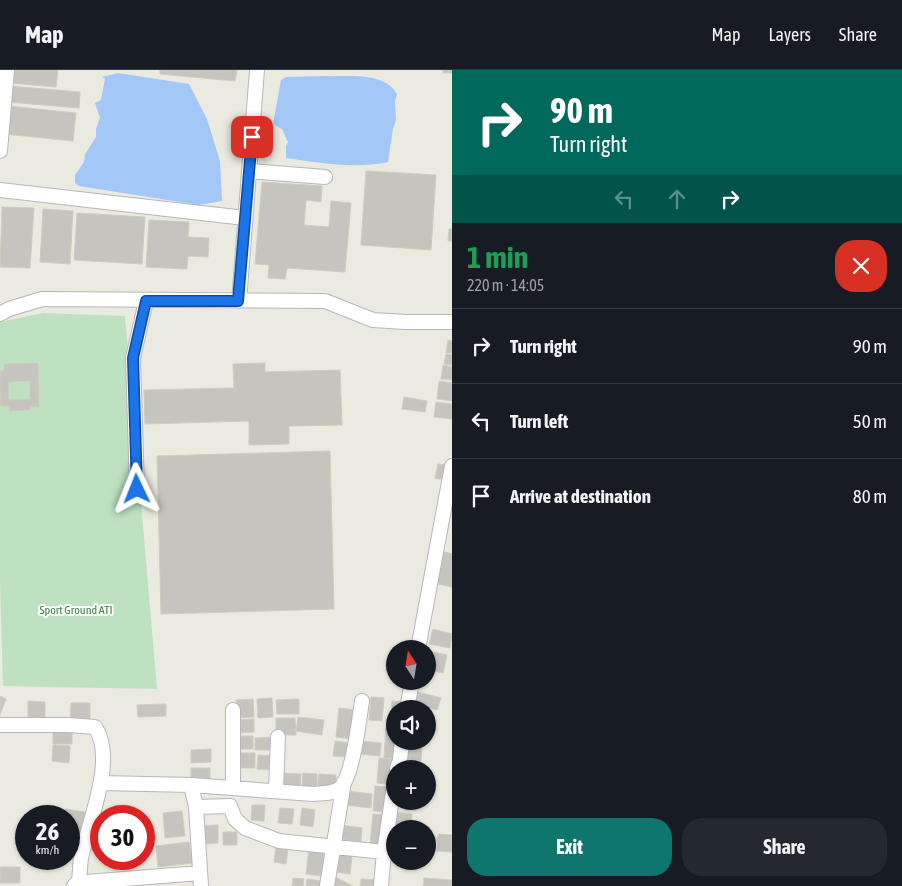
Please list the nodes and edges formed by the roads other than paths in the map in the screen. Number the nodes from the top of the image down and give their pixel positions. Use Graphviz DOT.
graph roads {
  1 [pos="7,70"];
  2 [pos="258,70"];
  3 [pos="0,151"];
  4 [pos="250,171"];
  5 [pos="325,177"];
  6 [pos="0,190"];
  7 [pos="245,218"];
  8 [pos="146,301"];
  9 [pos="238,301"];
  10 [pos="0,314"];
  11 [pos="452,322"];
  12 [pos="452,466"];
  13 [pos="137,489"];
  14 [pos="420,640"];
  15 [pos="362,701"];
  16 [pos="233,710"];
  17 [pos="0,726"];
  18 [pos="278,737"];
  19 [pos="344,782"];
  20 [pos="101,783"];
  21 [pos="191,785"];
  22 [pos="233,787"];
  23 [pos="276,790"];
  24 [pos="196,807"];
  25 [pos="390,810"];
  26 [pos="334,847"];
  27 [pos="384,852"];
  28 [pos="200,879"];
  29 [pos="77,883"];
  30 [pos="122,883"];
  31 [pos="328,886"];
  32 [pos="381,886"];
  1 -- 3 [label="street"];
  2 -- 4 [label="street"];
  4 -- 5 [label="street"];
  4 -- 7 [label="street"];
  6 -- 7 [label="street"];
  7 -- 9 [label="street"];
  8 -- 9 [label="street"];
  8 -- 10 [label="street"];
  8 -- 13 [label="street"];
  9 -- 11 [label="street"];
  12 -- 14 [label="street"];
  15 -- 19 [label="street"];
  16 -- 22 [label="street"];
  17 -- 20 [label="street"];
  18 -- 23 [label="street"];
  19 -- 23 [label="street"];
  19 -- 26 [label="street"];
  20 -- 21 [label="street"];
  20 -- 29 [label="street"];
  21 -- 22 [label="street"];
  21 -- 24 [label="street"];
  22 -- 23 [label="street"];
  24 -- 26 [label="street"];
  24 -- 28 [label="street"];
  25 -- 27 [label="street"];
  26 -- 27 [label="street"];
  26 -- 31 [label="street"];
  27 -- 32 [label="street"];
  28 -- 30 [label="street"];
  29 -- 30 [label="street"];
}
